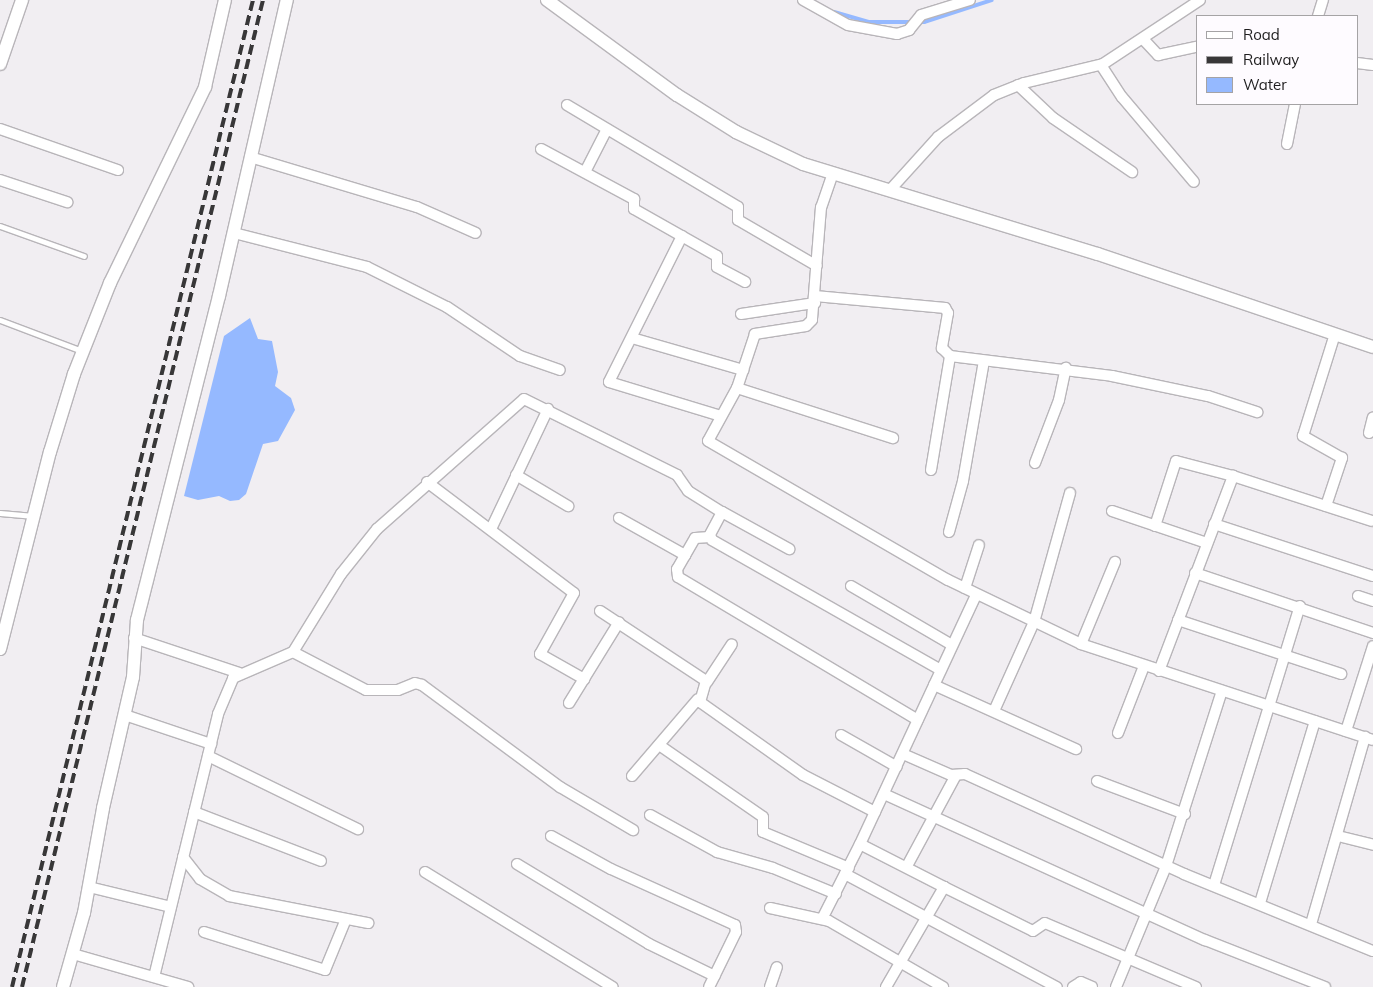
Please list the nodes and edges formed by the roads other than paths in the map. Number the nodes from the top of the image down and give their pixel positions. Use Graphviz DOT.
graph roads {
  1 [pos="22,0"];
  2 [pos="226,0"];
  3 [pos="287,0"];
  4 [pos="547,0"];
  5 [pos="803,0"];
  6 [pos="970,0"];
  7 [pos="1200,0"];
  8 [pos="1323,0"];
  9 [pos="1318,15"];
  10 [pos="1144,40"];
  11 [pos="1196,46"];
  12 [pos="1358,63"];
  13 [pos="0,64"];
  14 [pos="1101,65"];
  15 [pos="1373,65"];
  16 [pos="1018,85"];
  17 [pos="567,105"];
  18 [pos="1295,105"];
  19 [pos="0,129"];
  20 [pos="607,129"];
  21 [pos="1287,144"];
  22 [pos="541,149"];
  23 [pos="250,157"];
  24 [pos="118,170"];
  25 [pos="586,172"];
  26 [pos="1132,172"];
  27 [pos="833,173"];
  28 [pos="0,180"];
  29 [pos="1194,182"];
  30 [pos="890,190"];
  31 [pos="68,202"];
  32 [pos="0,226"];
  33 [pos="476,232"];
  34 [pos="234,233"];
  35 [pos="682,236"];
  36 [pos="84,256"];
  37 [pos="817,266"];
  38 [pos="745,282"];
  39 [pos="815,300"];
  40 [pos="741,314"];
  41 [pos="0,320"];
  42 [pos="1335,334"];
  43 [pos="632,338"];
  44 [pos="1373,347"];
  45 [pos="82,351"];
  46 [pos="950,356"];
  47 [pos="984,361"];
  48 [pos="1066,368"];
  49 [pos="560,370"];
  50 [pos="743,370"];
  51 [pos="737,388"];
  52 [pos="548,409"];
  53 [pos="1257,412"];
  54 [pos="720,416"];
  55 [pos="1373,417"];
  56 [pos="1369,433"];
  57 [pos="893,438"];
  58 [pos="1035,463"];
  59 [pos="931,470"];
  60 [pos="516,475"];
  61 [pos="1233,476"];
  62 [pos="427,482"];
  63 [pos="1070,492"];
  64 [pos="568,506"];
  65 [pos="1326,506"];
  66 [pos="1112,511"];
  67 [pos="722,512"];
  68 [pos="0,513"];
  69 [pos="34,516"];
  70 [pos="619,518"];
  71 [pos="1372,521"];
  72 [pos="1214,524"];
  73 [pos="1155,526"];
  74 [pos="491,529"];
  75 [pos="949,532"];
  76 [pos="710,537"];
  77 [pos="1207,543"];
  78 [pos="978,546"];
  79 [pos="789,550"];
  80 [pos="685,555"];
  81 [pos="1115,562"];
  82 [pos="1195,573"];
  83 [pos="1373,576"];
  84 [pos="851,586"];
  85 [pos="965,588"];
  86 [pos="976,595"];
  87 [pos="1358,596"];
  88 [pos="1373,601"];
  89 [pos="1300,606"];
  90 [pos="600,611"];
  91 [pos="1178,620"];
  92 [pos="619,622"];
  93 [pos="1034,622"];
  94 [pos="1373,633"];
  95 [pos="134,638"];
  96 [pos="732,644"];
  97 [pos="1081,644"];
  98 [pos="952,645"];
  99 [pos="1373,646"];
  100 [pos="0,649"];
  101 [pos="293,652"];
  102 [pos="1286,656"];
  103 [pos="1144,666"];
  104 [pos="941,670"];
  105 [pos="1159,671"];
  106 [pos="239,672"];
  107 [pos="1341,674"];
  108 [pos="584,679"];
  109 [pos="707,682"];
  110 [pos="934,685"];
  111 [pos="1222,691"];
  112 [pos="698,699"];
  113 [pos="569,704"];
  114 [pos="1269,707"];
  115 [pos="994,710"];
  116 [pos="125,715"];
  117 [pos="918,720"];
  118 [pos="1314,721"];
  119 [pos="1346,731"];
  120 [pos="1118,733"];
  121 [pos="841,735"];
  122 [pos="1369,738"];
  123 [pos="211,744"];
  124 [pos="659,745"];
  125 [pos="1076,749"];
  126 [pos="903,754"];
  127 [pos="208,756"];
  128 [pos="897,766"];
  129 [pos="956,775"];
  130 [pos="632,776"];
  131 [pos="1097,781"];
  132 [pos="884,794"];
  133 [pos="194,812"];
  134 [pos="875,812"];
  135 [pos="1185,814"];
  136 [pos="650,815"];
  137 [pos="935,817"];
  138 [pos="358,829"];
  139 [pos="633,830"];
  140 [pos="551,836"];
  141 [pos="1338,836"];
  142 [pos="860,844"];
  143 [pos="1373,845"];
  144 [pos="183,857"];
  145 [pos="321,861"];
  146 [pos="517,864"];
  147 [pos="907,866"];
  148 [pos="1166,866"];
  149 [pos="847,871"];
  150 [pos="425,872"];
  151 [pos="1214,885"];
  152 [pos="89,887"];
  153 [pos="944,887"];
  154 [pos="836,894"];
  155 [pos="1260,903"];
  156 [pos="171,907"];
  157 [pos="770,908"];
  158 [pos="1148,914"];
  159 [pos="928,917"];
  160 [pos="346,919"];
  161 [pos="822,920"];
  162 [pos="368,923"];
  163 [pos="1311,924"];
  164 [pos="204,932"];
  165 [pos="1373,951"];
  166 [pos="73,954"];
  167 [pos="1128,959"];
  168 [pos="901,963"];
  169 [pos="778,967"];
  170 [pos="715,976"];
  171 [pos="154,977"];
  172 [pos="63,987"];
  173 [pos="188,987"];
  174 [pos="613,987"];
  175 [pos="709,987"];
  176 [pos="770,987"];
  177 [pos="886,987"];
  178 [pos="943,987"];
  179 [pos="1057,987"];
  180 [pos="1073,987"];
  181 [pos="1092,987"];
  182 [pos="1116,987"];
  183 [pos="1196,987"];
  184 [pos="1325,987"];
  1 -- 13 [label="street"];
  2 -- 45 [label="street"];
  3 -- 23 [label="street"];
  4 -- 27 [label="street"];
  5 -- 6 [label="street"];
  7 -- 10 [label="street"];
  8 -- 9 [label="street"];
  10 -- 11 [label="street"];
  10 -- 14 [label="street"];
  12 -- 15 [label="street"];
  14 -- 16 [label="street"];
  14 -- 29 [label="street"];
  16 -- 26 [label="street"];
  16 -- 30 [label="street"];
  17 -- 20 [label="street"];
  18 -- 21 [label="street"];
  19 -- 24 [label="street"];
  20 -- 25 [label="street"];
  20 -- 37 [label="street"];
  22 -- 25 [label="street"];
  23 -- 33 [label="street"];
  23 -- 34 [label="street"];
  25 -- 35 [label="street"];
  27 -- 30 [label="street"];
  27 -- 37 [label="street"];
  28 -- 31 [label="street"];
  30 -- 42 [label="street"];
  32 -- 36 [label="lane"];
  34 -- 49 [label="street"];
  34 -- 95 [label="street"];
  35 -- 38 [label="street"];
  35 -- 43 [label="street"];
  37 -- 39 [label="street"];
  39 -- 40 [label="street"];
  39 -- 46 [label="street"];
  39 -- 50 [label="street"];
  41 -- 45 [label="lane"];
  42 -- 44 [label="street"];
  42 -- 65 [label="street"];
  43 -- 50 [label="street"];
  43 -- 54 [label="street"];
  45 -- 69 [label="street"];
  46 -- 47 [label="street"];
  46 -- 59 [label="street"];
  47 -- 48 [label="street"];
  47 -- 75 [label="street"];
  48 -- 53 [label="street"];
  48 -- 58 [label="street"];
  50 -- 51 [label="street"];
  51 -- 54 [label="street"];
  51 -- 57 [label="street"];
  52 -- 60 [label="street"];
  52 -- 62 [label="street"];
  52 -- 67 [label="street"];
  54 -- 85 [label="street"];
  55 -- 56 [label="street"];
  60 -- 64 [label="street"];
  60 -- 74 [label="street"];
  61 -- 65 [label="street"];
  61 -- 72 [label="street"];
  61 -- 73 [label="street"];
  62 -- 74 [label="street"];
  62 -- 101 [label="street"];
  63 -- 93 [label="street"];
  65 -- 71 [label="street"];
  66 -- 73 [label="street"];
  67 -- 76 [label="street"];
  67 -- 79 [label="street"];
  68 -- 69 [label="lane"];
  69 -- 100 [label="street"];
  70 -- 80 [label="street"];
  72 -- 77 [label="street"];
  72 -- 83 [label="street"];
  73 -- 77 [label="street"];
  74 -- 108 [label="street"];
  76 -- 80 [label="street"];
  76 -- 104 [label="street"];
  77 -- 82 [label="street"];
  78 -- 85 [label="street"];
  80 -- 117 [label="street"];
  81 -- 97 [label="street"];
  82 -- 89 [label="street"];
  82 -- 91 [label="street"];
  84 -- 98 [label="street"];
  85 -- 86 [label="street"];
  86 -- 93 [label="street"];
  86 -- 98 [label="street"];
  87 -- 88 [label="street"];
  89 -- 94 [label="street"];
  89 -- 102 [label="street"];
  90 -- 92 [label="street"];
  91 -- 102 [label="street"];
  91 -- 105 [label="street"];
  92 -- 108 [label="street"];
  92 -- 109 [label="street"];
  93 -- 97 [label="street"];
  93 -- 115 [label="street"];
  95 -- 106 [label="street"];
  95 -- 116 [label="street"];
  96 -- 109 [label="street"];
  97 -- 103 [label="street"];
  98 -- 104 [label="street"];
  99 -- 119 [label="street"];
  101 -- 106 [label="street"];
  101 -- 139 [label="street"];
  102 -- 107 [label="street"];
  102 -- 114 [label="street"];
  103 -- 105 [label="street"];
  103 -- 120 [label="street"];
  104 -- 110 [label="street"];
  105 -- 111 [label="street"];
  106 -- 123 [label="street"];
  108 -- 113 [label="street"];
  109 -- 112 [label="street"];
  110 -- 115 [label="street"];
  110 -- 117 [label="street"];
  111 -- 114 [label="street"];
  111 -- 135 [label="street"];
  112 -- 124 [label="street"];
  112 -- 134 [label="street"];
  114 -- 118 [label="street"];
  114 -- 151 [label="street"];
  115 -- 125 [label="street"];
  116 -- 123 [label="street"];
  116 -- 152 [label="street"];
  117 -- 126 [label="street"];
  118 -- 119 [label="street"];
  118 -- 155 [label="street"];
  119 -- 122 [label="street"];
  121 -- 128 [label="street"];
  122 -- 141 [label="street"];
  123 -- 127 [label="street"];
  124 -- 130 [label="street"];
  124 -- 149 [label="street"];
  126 -- 128 [label="street"];
  126 -- 129 [label="street"];
  127 -- 133 [label="street"];
  127 -- 138 [label="street"];
  128 -- 132 [label="street"];
  129 -- 137 [label="street"];
  129 -- 148 [label="street"];
  131 -- 135 [label="street"];
  132 -- 134 [label="street"];
  132 -- 137 [label="street"];
  133 -- 144 [label="street"];
  133 -- 145 [label="street"];
  134 -- 142 [label="street"];
  135 -- 148 [label="street"];
  136 -- 154 [label="street"];
  137 -- 147 [label="street"];
  137 -- 158 [label="street"];
  140 -- 170 [label="street"];
  141 -- 143 [label="street"];
  141 -- 163 [label="street"];
  142 -- 147 [label="street"];
  142 -- 149 [label="street"];
  144 -- 156 [label="street"];
  144 -- 160 [label="street"];
  146 -- 170 [label="street"];
  147 -- 153 [label="street"];
  148 -- 151 [label="street"];
  148 -- 158 [label="street"];
  149 -- 154 [label="street"];
  149 -- 159 [label="street"];
  150 -- 174 [label="street"];
  151 -- 155 [label="street"];
  152 -- 156 [label="street"];
  152 -- 166 [label="street"];
  153 -- 159 [label="street"];
  153 -- 167 [label="street"];
  154 -- 161 [label="street"];
  155 -- 163 [label="street"];
  156 -- 171 [label="street"];
  157 -- 161 [label="street"];
  158 -- 167 [label="street"];
  158 -- 184 [label="street"];
  159 -- 168 [label="street"];
  159 -- 179 [label="street"];
  160 -- 162 [label="street"];
  160 -- 164 [label="street"];
  161 -- 168 [label="street"];
  163 -- 165 [label="street"];
  166 -- 171 [label="street"];
  166 -- 172 [label="street"];
  167 -- 182 [label="street"];
  167 -- 183 [label="street"];
  168 -- 177 [label="street"];
  168 -- 178 [label="street"];
  169 -- 176 [label="street"];
  170 -- 175 [label="street"];
  171 -- 173 [label="street"];
  180 -- 181 [label="street"];
}
